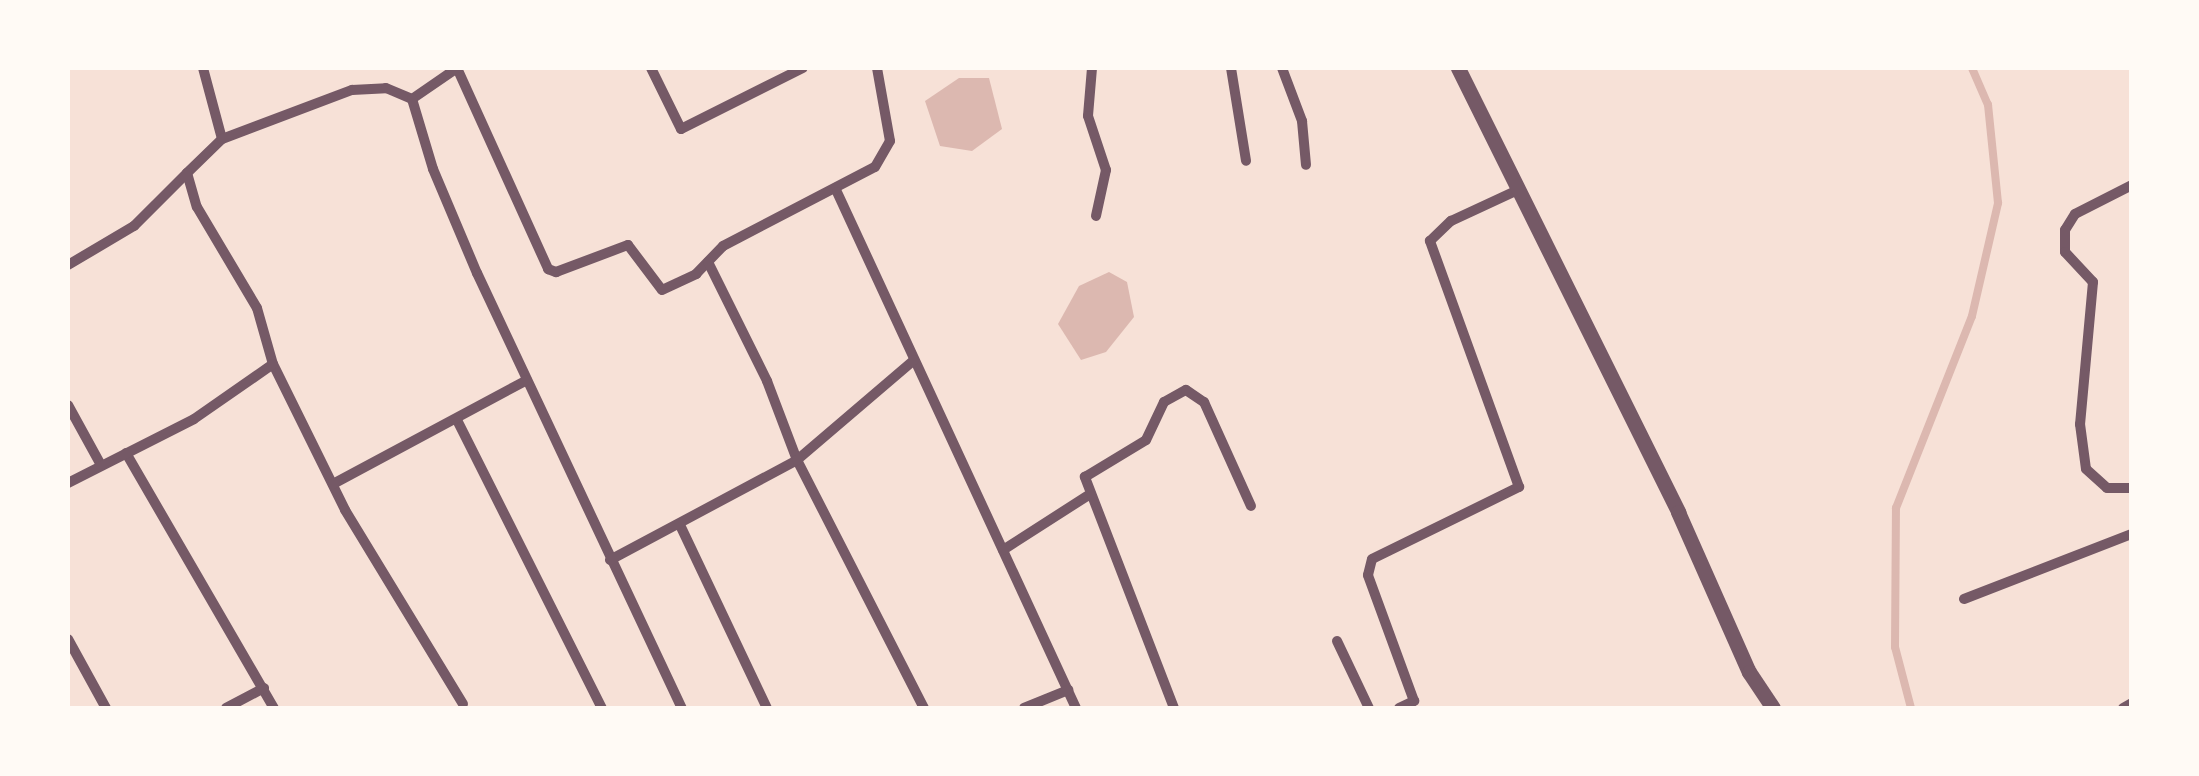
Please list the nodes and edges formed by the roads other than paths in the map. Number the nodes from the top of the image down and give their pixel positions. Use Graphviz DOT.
graph roads {
  1 [pos="203,68"];
  2 [pos="457,68"];
  3 [pos="650,68"];
  4 [pos="803,68"];
  5 [pos="877,68"];
  6 [pos="1092,68"];
  7 [pos="1232,68"];
  8 [pos="1282,68"];
  9 [pos="1458,68"];
  10 [pos="412,99"];
  11 [pos="222,139"];
  12 [pos="1246,161"];
  13 [pos="1306,165"];
  14 [pos="186,174"];
  15 [pos="2132,185"];
  16 [pos="1520,189"];
  17 [pos="837,192"];
  18 [pos="1096,216"];
  19 [pos="708,262"];
  20 [pos="68,265"];
  21 [pos="914,360"];
  22 [pos="272,364"];
  23 [pos="527,380"];
  24 [pos="68,405"];
  25 [pos="457,420"];
  26 [pos="126,453"];
  27 [pos="797,460"];
  28 [pos="102,466"];
  29 [pos="68,483"];
  30 [pos="333,484"];
  31 [pos="2132,488"];
  32 [pos="1087,496"];
  33 [pos="1251,506"];
  34 [pos="680,524"];
  35 [pos="2132,534"];
  36 [pos="1003,550"];
  37 [pos="610,560"];
  38 [pos="1964,599"];
  39 [pos="68,640"];
  40 [pos="1337,641"];
  41 [pos="264,688"];
  42 [pos="1068,690"];
  43 [pos="2132,703"];
  44 [pos="463,704"];
  45 [pos="106,708"];
  46 [pos="226,708"];
  47 [pos="274,708"];
  48 [pos="602,708"];
  49 [pos="682,708"];
  50 [pos="767,708"];
  51 [pos="924,708"];
  52 [pos="1024,708"];
  53 [pos="1076,708"];
  54 [pos="1174,708"];
  55 [pos="1369,708"];
  56 [pos="1399,708"];
  57 [pos="1773,708"];
  58 [pos="2124,708"];
  1 -- 11 [label="street"];
  2 -- 10 [label="street"];
  2 -- 19 [label="street"];
  3 -- 4 [label="street"];
  5 -- 17 [label="street"];
  6 -- 18 [label="street"];
  7 -- 12 [label="street"];
  8 -- 13 [label="street"];
  9 -- 16 [label="street"];
  10 -- 11 [label="street"];
  10 -- 23 [label="street"];
  11 -- 14 [label="street"];
  14 -- 20 [label="street"];
  14 -- 22 [label="street"];
  15 -- 31 [label="street"];
  16 -- 56 [label="street"];
  16 -- 57 [label="street"];
  17 -- 19 [label="street"];
  17 -- 21 [label="street"];
  19 -- 27 [label="street"];
  21 -- 27 [label="street"];
  21 -- 36 [label="street"];
  22 -- 26 [label="street"];
  22 -- 30 [label="street"];
  23 -- 25 [label="street"];
  23 -- 37 [label="street"];
  24 -- 28 [label="street"];
  25 -- 30 [label="street"];
  25 -- 48 [label="street"];
  26 -- 28 [label="street"];
  26 -- 41 [label="street"];
  27 -- 34 [label="street"];
  27 -- 51 [label="street"];
  28 -- 29 [label="street"];
  30 -- 44 [label="street"];
  32 -- 33 [label="street"];
  32 -- 36 [label="street"];
  32 -- 54 [label="street"];
  34 -- 37 [label="street"];
  34 -- 50 [label="street"];
  35 -- 38 [label="street"];
  36 -- 42 [label="street"];
  37 -- 49 [label="street"];
  39 -- 45 [label="street"];
  40 -- 55 [label="street"];
  41 -- 46 [label="street"];
  41 -- 47 [label="street"];
  42 -- 52 [label="street"];
  42 -- 53 [label="street"];
  43 -- 58 [label="street"];
}
